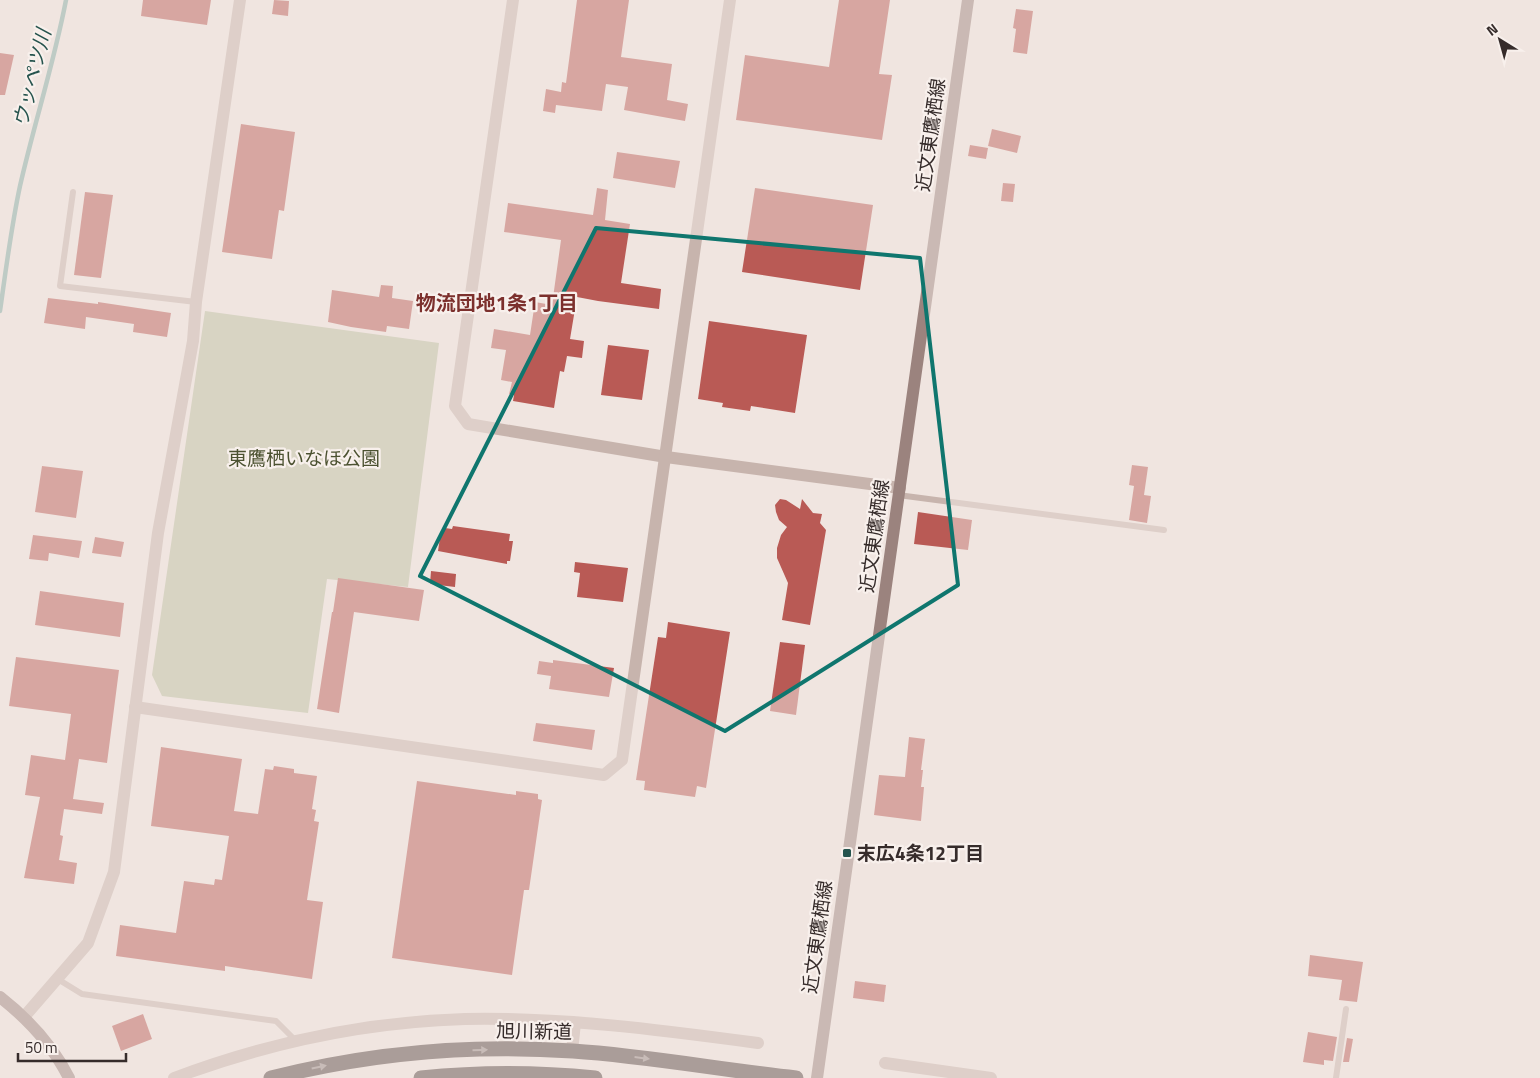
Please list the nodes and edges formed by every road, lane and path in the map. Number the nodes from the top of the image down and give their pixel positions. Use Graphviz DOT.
graph roads {
  1 [pos="240,0"];
  2 [pos="513,0"];
  3 [pos="730,0"];
  4 [pos="968,0"];
  5 [pos="73,192"];
  6 [pos="196,302"];
  7 [pos="666,457"];
  8 [pos="899,492"];
  9 [pos="1164,530"];
  10 [pos="135,707"];
  11 [pos="56,978"];
  12 [pos="0,997"];
  13 [pos="1346,1009"];
  14 [pos="24,1017"];
  15 [pos="575,1023"];
  16 [pos="296,1040"];
  17 [pos="758,1043"];
  18 [pos="572,1051"];
  19 [pos="885,1063"];
  20 [pos="946,1075"];
  21 [pos="180,1077"];
  22 [pos="69,1078"];
  23 [pos="271,1078"];
  24 [pos="421,1078"];
  25 [pos="595,1078"];
  26 [pos="796,1078"];
  27 [pos="817,1078"];
  28 [pos="991,1078"];
  29 [pos="1336,1078"];
  1 -- 6 [label="street"];
  2 -- 7 [label="street"];
  3 -- 7 [label="street"];
  4 -- 8 [label="street, 近文東鷹栖線"];
  5 -- 6 [label="lane"];
  6 -- 10 [label="street"];
  7 -- 8 [label="street"];
  7 -- 10 [label="street"];
  8 -- 9 [label="lane"];
  8 -- 27 [label="street, 近文東鷹栖線"];
  10 -- 11 [label="street"];
  11 -- 14 [label="street"];
  11 -- 16 [label="lane"];
  12 -- 14 [label="street"];
  13 -- 29 [label="lane"];
  14 -- 22 [label="street"];
  15 -- 16 [label="street"];
  15 -- 17 [label="street"];
  15 -- 18 [label="street"];
  16 -- 21 [label="street"];
  23 -- 18 [label="highway, 旭川新道, one-way"];
  18 -- 26 [label="highway, 旭川新道, one-way"];
  19 -- 20 [label="street"];
  20 -- 28 [label="street"];
  24 -- 25 [label="highway"];
}
